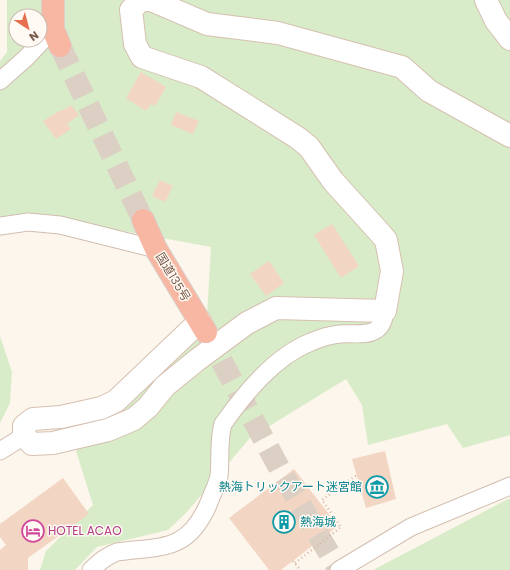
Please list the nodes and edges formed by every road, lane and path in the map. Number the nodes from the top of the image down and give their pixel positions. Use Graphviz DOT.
graph roads {
  1 [pos="53,0"];
  2 [pos="486,0"];
  3 [pos="57,38"];
  4 [pos="510,39"];
  5 [pos="0,81"];
  6 [pos="510,136"];
  7 [pos="143,220"];
  8 [pos="0,226"];
  9 [pos="156,249"];
  10 [pos="385,311"];
  11 [pos="203,326"];
  12 [pos="24,436"];
  13 [pos="0,451"];
  14 [pos="357,475"];
  15 [pos="510,486"];
  16 [pos="91,570"];
  17 [pos="300,570"];
  18 [pos="339,570"];
  1 -- 3 [label="highway"];
  2 -- 4 [label="street"];
  3 -- 5 [label="street"];
  6 -- 10 [label="street"];
  7 -- 9 [label="highway, 国道135号"];
  8 -- 9 [label="street"];
  9 -- 11 [label="highway, 国道135号"];
  10 -- 12 [label="street"];
  10 -- 16 [label="street"];
  11 -- 12 [label="street"];
  12 -- 13 [label="street"];
  14 -- 17 [label="path"];
  15 -- 18 [label="street"];
}
